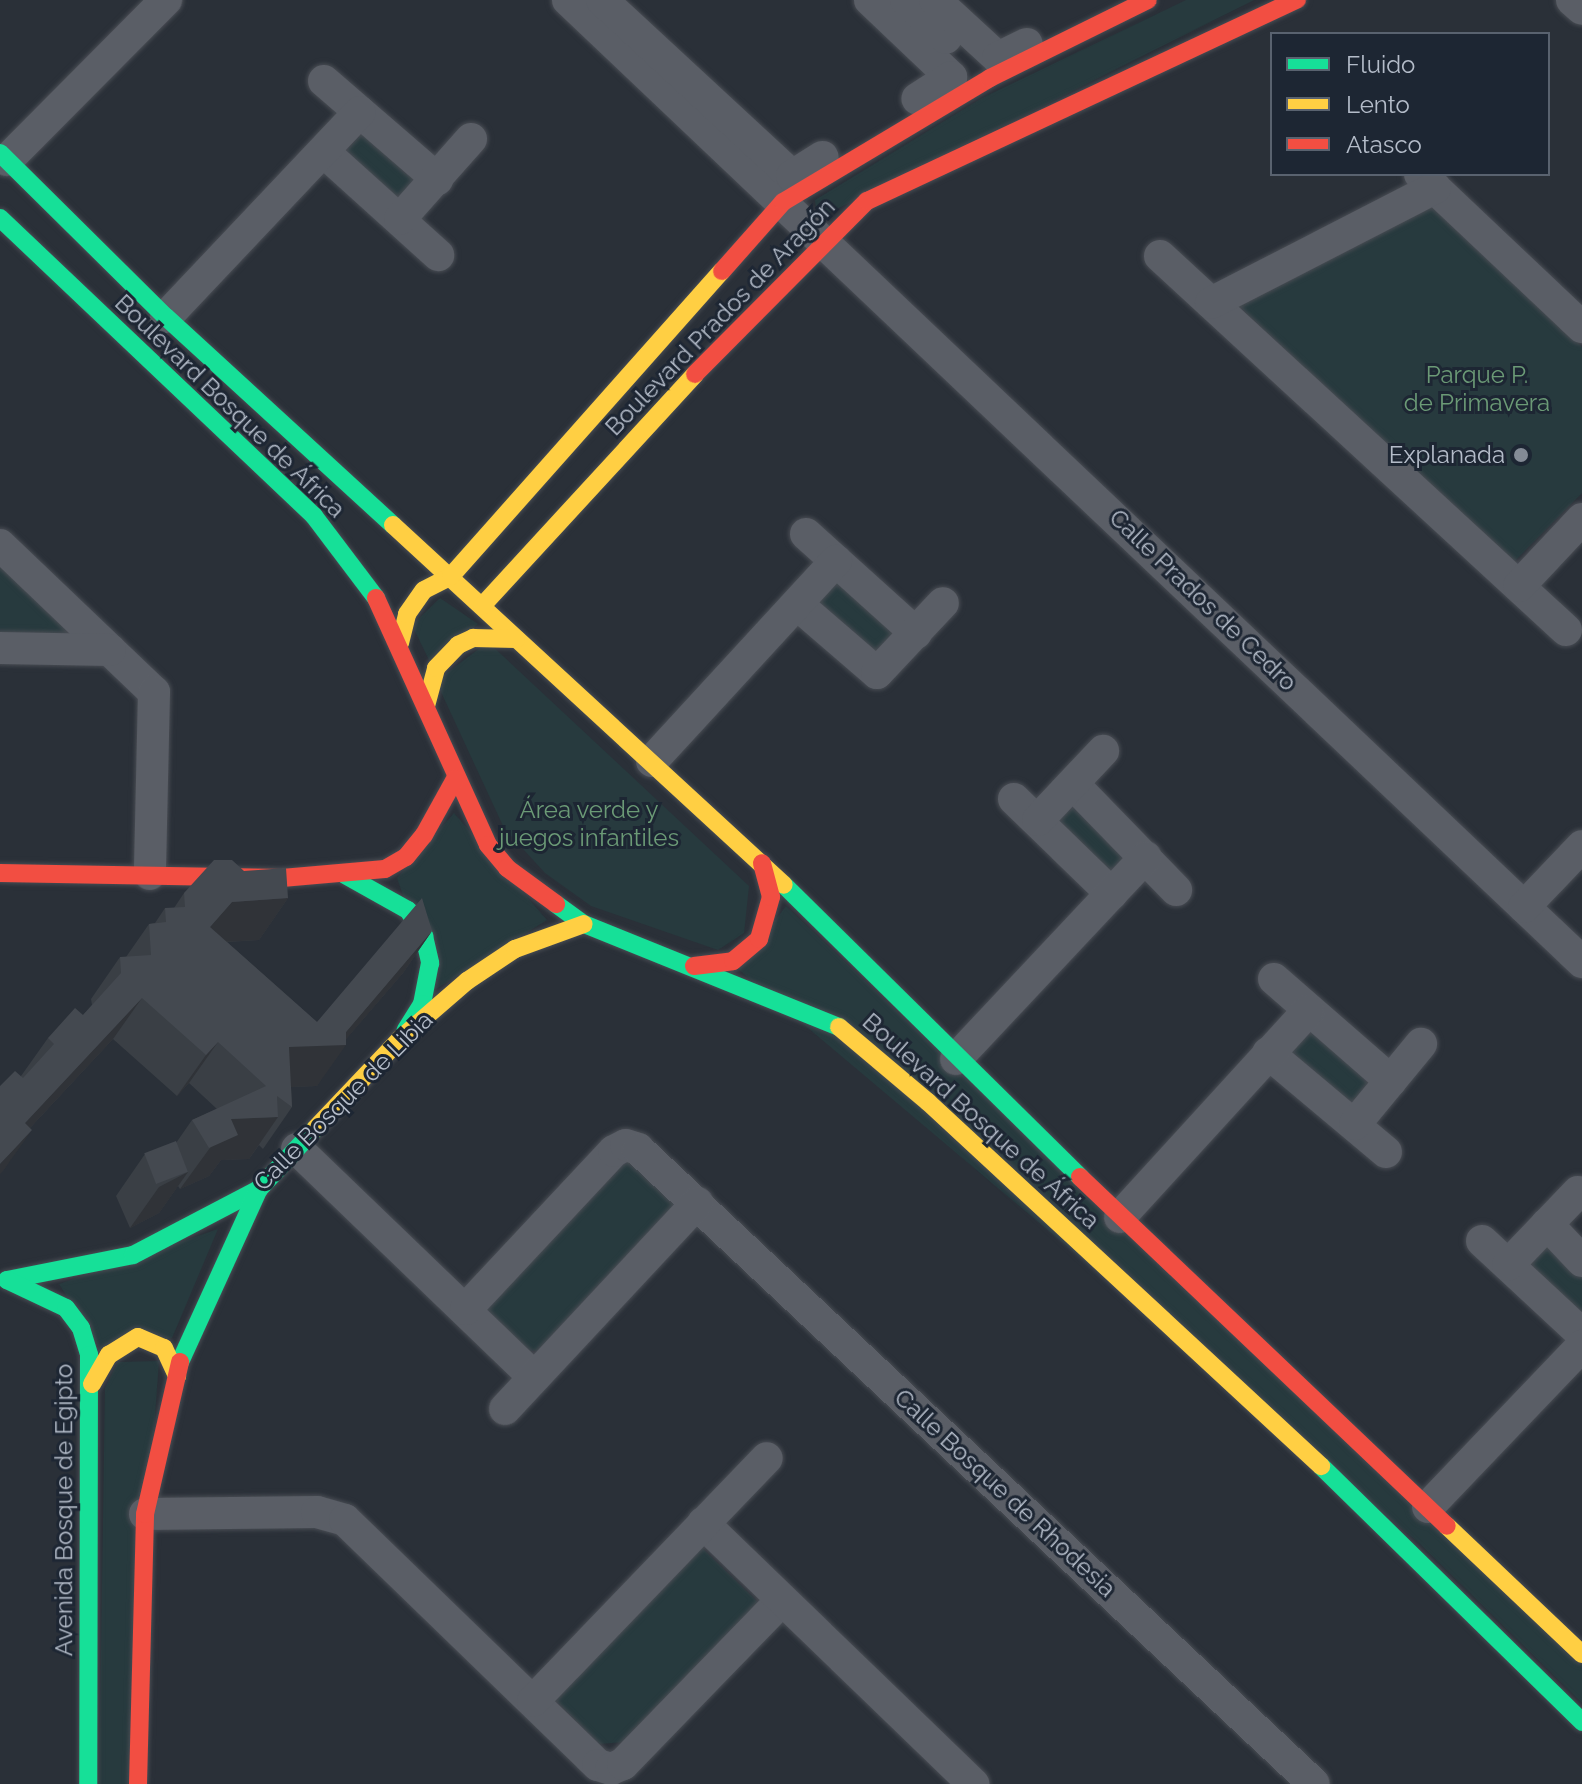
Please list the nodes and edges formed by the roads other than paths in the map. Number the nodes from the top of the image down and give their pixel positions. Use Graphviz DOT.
graph roads {
  1 [pos="165,0"];
  2 [pos="568,0"];
  3 [pos="602,0"];
  4 [pos="870,0"];
  5 [pos="906,0"];
  6 [pos="935,0"];
  7 [pos="1116,0"];
  8 [pos="1148,0"];
  9 [pos="1297,0"];
  10 [pos="1572,0"];
  11 [pos="1582,9"];
  12 [pos="1255,17"];
  13 [pos="990,78"];
  14 [pos="324,81"];
  15 [pos="360,112"];
  16 [pos="471,139"];
  17 [pos="324,152"];
  18 [pos="4,156"];
  19 [pos="437,179"];
  20 [pos="1427,181"];
  21 [pos="783,202"];
  22 [pos="0,218"];
  23 [pos="400,219"];
  24 [pos="823,239"];
  25 [pos="438,255"];
  26 [pos="1160,256"];
  27 [pos="1211,303"];
  28 [pos="166,317"];
  29 [pos="1582,327"];
  30 [pos="1582,519"];
  31 [pos="806,534"];
  32 [pos="0,545"];
  33 [pos="836,561"];
  34 [pos="451,576"];
  35 [pos="1519,586"];
  36 [pos="943,603"];
  37 [pos="798,605"];
  38 [pos="482,606"];
  39 [pos="1566,630"];
  40 [pos="916,633"];
  41 [pos="516,639"];
  42 [pos="400,643"];
  43 [pos="0,648"];
  44 [pos="110,650"];
  45 [pos="426,706"];
  46 [pos="1103,751"];
  47 [pos="652,761"];
  48 [pos="455,779"];
  49 [pos="1073,784"];
  50 [pos="1014,799"];
  51 [pos="1038,820"];
  52 [pos="1582,846"];
  53 [pos="1146,857"];
  54 [pos="762,863"];
  55 [pos="0,873"];
  56 [pos="150,874"];
  57 [pos="345,875"];
  58 [pos="0,882"];
  59 [pos="1176,890"];
  60 [pos="1112,894"];
  61 [pos="1524,907"];
  62 [pos="584,924"];
  63 [pos="1582,962"];
  64 [pos="694,966"];
  65 [pos="1274,979"];
  66 [pos="1308,1011"];
  67 [pos="400,1039"];
  68 [pos="1421,1044"];
  69 [pos="1268,1053"];
  70 [pos="956,1059"];
  71 [pos="1391,1081"];
  72 [pos="1355,1124"];
  73 [pos="297,1149"];
  74 [pos="1386,1152"];
  75 [pos="259,1189"];
  76 [pos="1578,1192"];
  77 [pos="697,1203"];
  78 [pos="1120,1217"];
  79 [pos="1547,1224"];
  80 [pos="1482,1241"];
  81 [pos="1582,1261"];
  82 [pos="1508,1265"];
  83 [pos="2,1280"];
  84 [pos="466,1309"];
  85 [pos="1582,1334"];
  86 [pos="1582,1346"];
  87 [pos="177,1376"];
  88 [pos="534,1377"];
  89 [pos="92,1384"];
  90 [pos="505,1409"];
  91 [pos="767,1458"];
  92 [pos="1428,1507"];
  93 [pos="145,1514"];
  94 [pos="703,1523"];
  95 [pos="782,1600"];
  96 [pos="1582,1654"];
  97 [pos="533,1701"];
  98 [pos="1582,1722"];
  99 [pos="75,1784"];
  100 [pos="88,1784"];
  101 [pos="138,1784"];
  102 [pos="973,1784"];
  103 [pos="1314,1784"];
  1 -- 18 [label="street"];
  2 -- 21 [label="street, Calle Prados de Cedro"];
  3 -- 4 [label="street"];
  5 -- 13 [label="street"];
  6 -- 7 [label="street"];
  8 -- 13 [label="street, Boulevard Prados de Aragón"];
  9 -- 12 [label="street, Boulevard Prados de Aragón"];
  10 -- 11 [label="street"];
  12 -- 24 [label="street, Boulevard Prados de Aragón"];
  13 -- 21 [label="street, Boulevard Prados de Aragón"];
  14 -- 15 [label="street"];
  15 -- 17 [label="street"];
  15 -- 19 [label="street"];
  16 -- 19 [label="street"];
  17 -- 23 [label="street"];
  17 -- 28 [label="street"];
  18 -- 28 [label="street, Boulevard Bosque de África"];
  19 -- 23 [label="street"];
  20 -- 27 [label="street"];
  20 -- 29 [label="street"];
  21 -- 24 [label="street, Calle Prados de Cedro"];
  21 -- 34 [label="street, Boulevard Prados de Aragón"];
  22 -- 42 [label="street, Boulevard Bosque de África"];
  23 -- 25 [label="street"];
  24 -- 38 [label="street, Boulevard Prados de Aragón"];
  24 -- 61 [label="street, Calle Prados de Cedro"];
  26 -- 27 [label="street"];
  27 -- 35 [label="street"];
  28 -- 34 [label="street, Boulevard Bosque de África"];
  30 -- 35 [label="street"];
  31 -- 33 [label="street"];
  32 -- 44 [label="street"];
  33 -- 37 [label="street"];
  33 -- 40 [label="street"];
  34 -- 38 [label="street, Boulevard Bosque de África"];
  34 -- 42 [label="street, Boulevard Prados de Aragón"];
  35 -- 39 [label="street"];
  36 -- 40 [label="street"];
  37 -- 40 [label="street"];
  37 -- 47 [label="street"];
  38 -- 41 [label="street, Boulevard Bosque de África"];
  41 -- 45 [label="street"];
  41 -- 47 [label="street, Boulevard Bosque de África"];
  42 -- 45 [label="street, Boulevard Bosque de África"];
  43 -- 44 [label="street"];
  44 -- 56 [label="street"];
  45 -- 48 [label="street, Boulevard Bosque de África"];
  46 -- 49 [label="street"];
  47 -- 54 [label="street, Boulevard Bosque de África"];
  48 -- 57 [label="street"];
  48 -- 62 [label="street, Boulevard Bosque de África"];
  49 -- 51 [label="street"];
  49 -- 53 [label="street"];
  50 -- 51 [label="street"];
  51 -- 60 [label="street"];
  52 -- 61 [label="street"];
  53 -- 59 [label="street"];
  53 -- 60 [label="street"];
  54 -- 64 [label="street"];
  54 -- 70 [label="street, Boulevard Bosque de África"];
  55 -- 56 [label="street"];
  56 -- 57 [label="street"];
  57 -- 67 [label="street"];
  58 -- 83 [label="street"];
  60 -- 70 [label="street"];
  61 -- 63 [label="street, Calle Prados de Cedro"];
  62 -- 64 [label="street, Boulevard Bosque de África"];
  62 -- 67 [label="street, Calle Bosque de Libia"];
  64 -- 98 [label="street, Boulevard Bosque de África"];
  65 -- 66 [label="street"];
  66 -- 69 [label="street"];
  66 -- 71 [label="street"];
  67 -- 73 [label="street, Calle Bosque de Libia"];
  68 -- 71 [label="street"];
  69 -- 72 [label="street"];
  69 -- 78 [label="street"];
  70 -- 78 [label="street, Boulevard Bosque de África"];
  71 -- 72 [label="street"];
  72 -- 74 [label="street"];
  73 -- 75 [label="street, Calle Bosque de Libia"];
  73 -- 84 [label="street"];
  75 -- 83 [label="street, Calle Bosque de Libia"];
  75 -- 87 [label="street"];
  76 -- 79 [label="street"];
  77 -- 84 [label="street, Calle Bosque de Rhodesia"];
  77 -- 88 [label="street"];
  77 -- 103 [label="street, Calle Bosque de Rhodesia"];
  78 -- 92 [label="street, Boulevard Bosque de África"];
  79 -- 81 [label="street"];
  79 -- 82 [label="street"];
  80 -- 82 [label="street"];
  82 -- 85 [label="street"];
  83 -- 89 [label="street, Avenida Bosque de Egipto"];
  83 -- 99 [label="street"];
  84 -- 88 [label="street"];
  86 -- 92 [label="street"];
  87 -- 89 [label="street"];
  87 -- 93 [label="street"];
  88 -- 90 [label="street"];
  89 -- 100 [label="street, Avenida Bosque de Egipto"];
  91 -- 94 [label="street"];
  92 -- 96 [label="street, Boulevard Bosque de África"];
  93 -- 97 [label="street"];
  93 -- 101 [label="street"];
  94 -- 95 [label="street"];
  94 -- 97 [label="street"];
  95 -- 97 [label="street"];
  95 -- 102 [label="street"];
}
